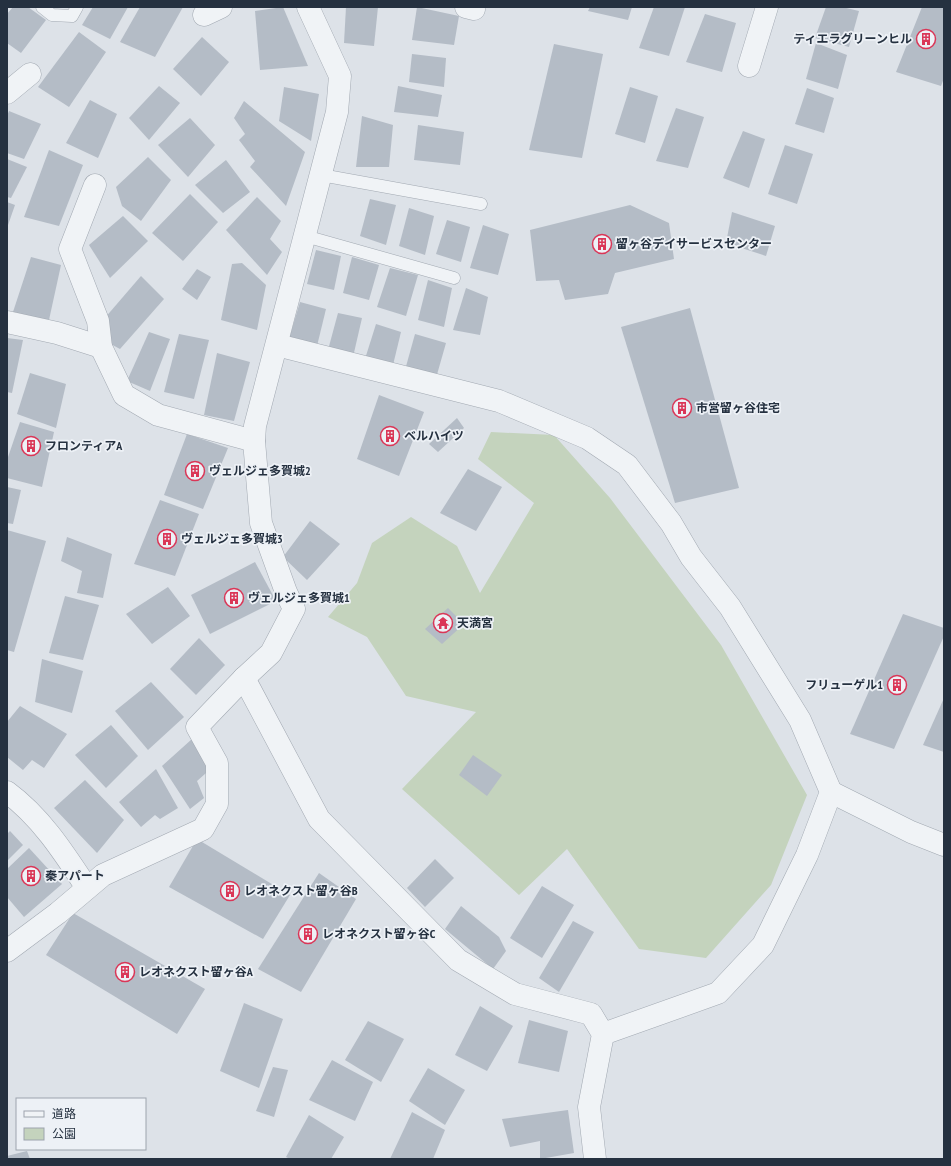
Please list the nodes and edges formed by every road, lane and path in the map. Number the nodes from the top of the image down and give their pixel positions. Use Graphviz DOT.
graph roads {
  1 [pos="42,7"];
  2 [pos="77,7"];
  3 [pos="308,7"];
  4 [pos="768,7"];
  5 [pos="749,66"];
  6 [pos="30,74"];
  7 [pos="7,93"];
  8 [pos="321,175"];
  9 [pos="95,185"];
  10 [pos="481,204"];
  11 [pos="305,236"];
  12 [pos="454,278"];
  13 [pos="7,322"];
  14 [pos="277,345"];
  15 [pos="101,347"];
  16 [pos="254,441"];
  17 [pos="244,678"];
  18 [pos="7,792"];
  19 [pos="832,792"];
  20 [pos="944,845"];
  21 [pos="87,888"];
  22 [pos="7,951"];
  23 [pos="603,1034"];
  24 [pos="595,1159"];
  1 -- 2 [label="lane"];
  3 -- 8 [label="street"];
  4 -- 5 [label="street"];
  6 -- 7 [label="street"];
  8 -- 10 [label="lane"];
  8 -- 11 [label="street"];
  9 -- 15 [label="street"];
  11 -- 12 [label="lane"];
  11 -- 14 [label="street"];
  13 -- 15 [label="street"];
  14 -- 16 [label="street"];
  14 -- 19 [label="street"];
  15 -- 16 [label="street"];
  16 -- 17 [label="street"];
  17 -- 21 [label="street"];
  17 -- 23 [label="street"];
  18 -- 21 [label="street"];
  19 -- 20 [label="street"];
  19 -- 23 [label="street"];
  21 -- 22 [label="street"];
  23 -- 24 [label="street"];
}
